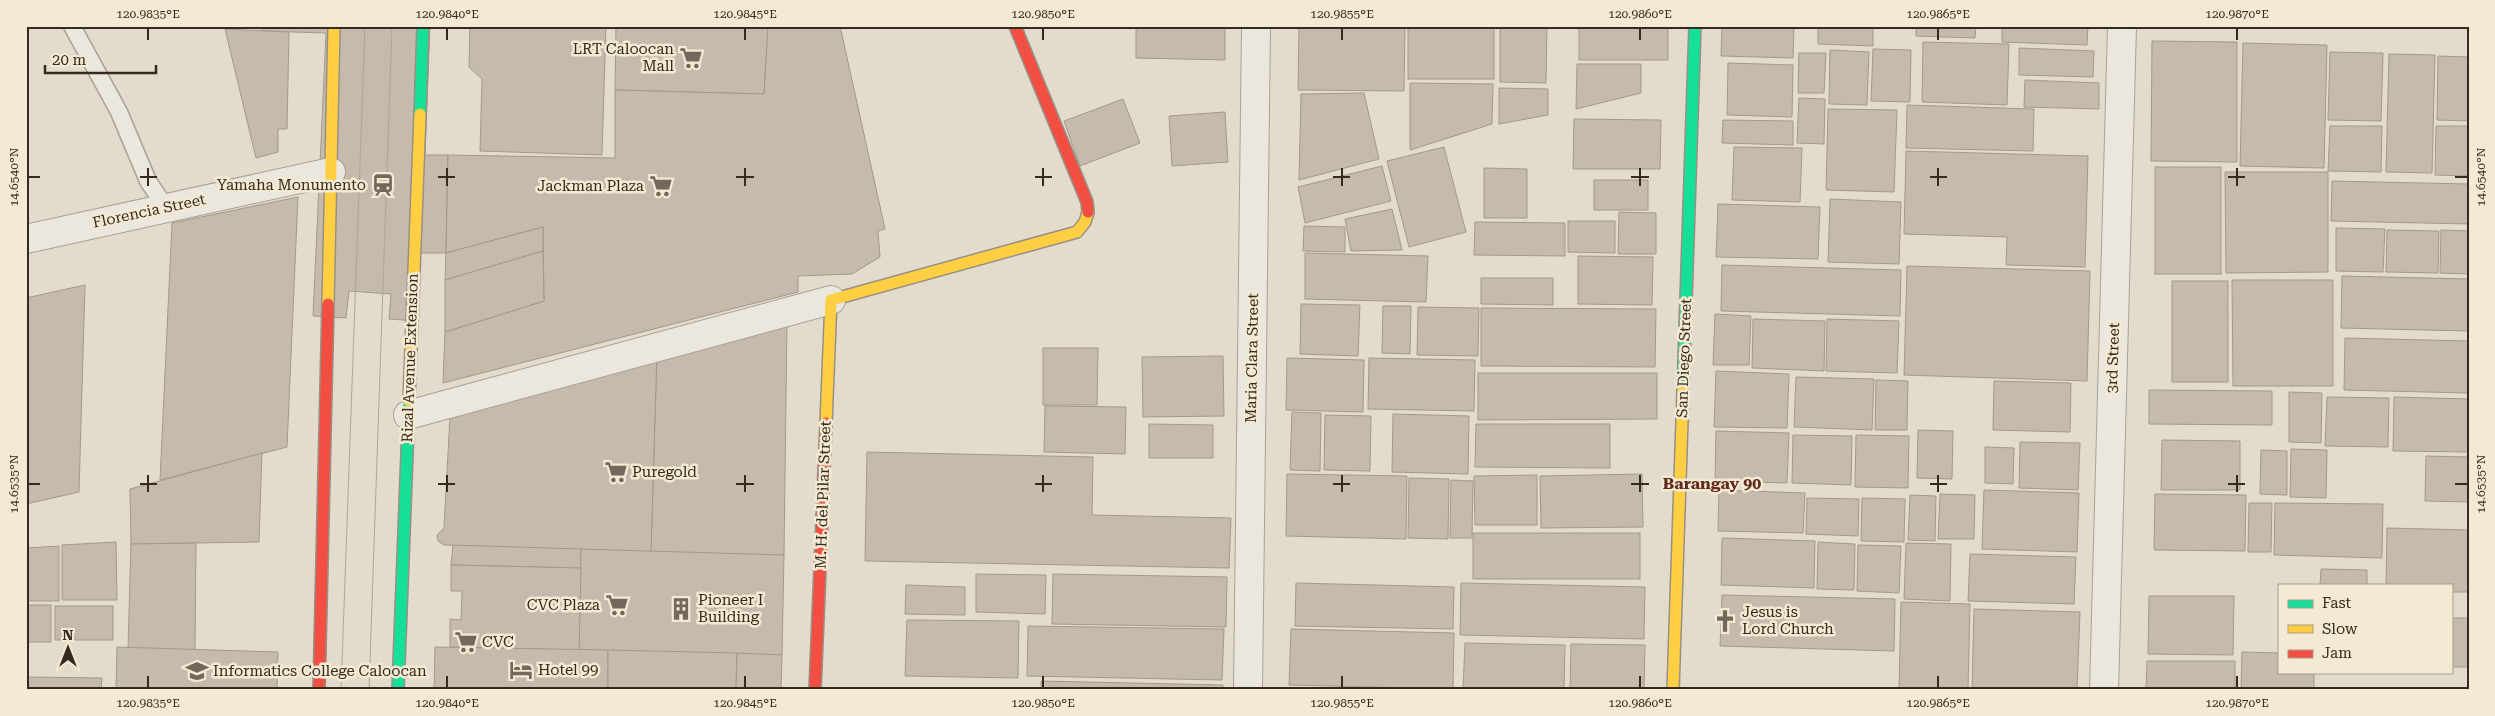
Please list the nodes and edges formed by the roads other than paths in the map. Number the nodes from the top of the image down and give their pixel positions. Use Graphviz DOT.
graph roads {
  1 [pos="72,26"];
  2 [pos="334,26"];
  3 [pos="423,26"];
  4 [pos="1015,26"];
  5 [pos="1256,26"];
  6 [pos="1695,26"];
  7 [pos="2122,26"];
  8 [pos="331,172"];
  9 [pos="166,208"];
  10 [pos="26,238"];
  11 [pos="831,300"];
  12 [pos="408,415"];
  13 [pos="319,690"];
  14 [pos="398,690"];
  15 [pos="815,690"];
  16 [pos="1248,690"];
  17 [pos="1673,690"];
  18 [pos="2104,690"];
  1 -- 9 [label="lane"];
  2 -- 8 [label="street"];
  3 -- 12 [label="street, Rizal Avenue Extension"];
  4 -- 11 [label="street"];
  5 -- 16 [label="street, Maria Clara Street"];
  6 -- 17 [label="street, San Diego Street"];
  7 -- 18 [label="street, 3rd Street"];
  8 -- 9 [label="street, Florencia Street"];
  8 -- 13 [label="street"];
  9 -- 10 [label="street, Florencia Street"];
  11 -- 12 [label="street"];
  11 -- 15 [label="street, M. H. del Pilar Street"];
  12 -- 14 [label="street, Rizal Avenue Extension"];
}
